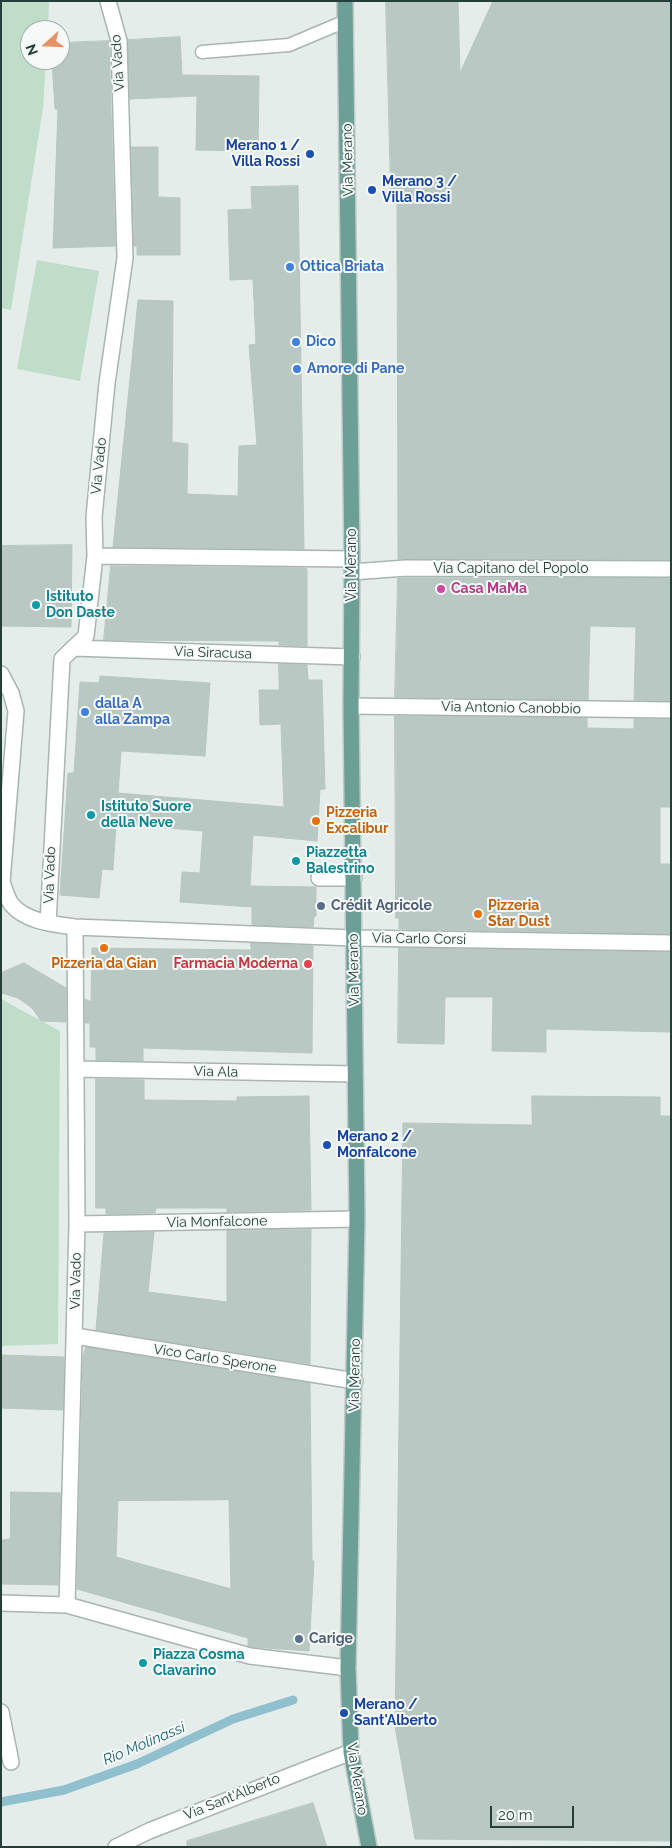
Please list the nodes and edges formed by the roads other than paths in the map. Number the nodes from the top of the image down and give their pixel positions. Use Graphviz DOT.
graph roads {
  1 [pos="108,1"];
  2 [pos="345,1"];
  3 [pos="346,21"];
  4 [pos="202,52"];
  5 [pos="95,556"];
  6 [pos="352,565"];
  7 [pos="671,569"];
  8 [pos="73,648"];
  9 [pos="352,657"];
  10 [pos="1,674"];
  11 [pos="351,706"];
  12 [pos="671,710"];
  13 [pos="319,878"];
  14 [pos="354,878"];
  15 [pos="6,904"];
  16 [pos="48,923"];
  17 [pos="75,927"];
  18 [pos="354,938"];
  19 [pos="671,943"];
  20 [pos="76,1069"];
  21 [pos="356,1074"];
  22 [pos="357,1219"];
  23 [pos="77,1224"];
  24 [pos="75,1336"];
  25 [pos="355,1381"];
  26 [pos="1,1603"];
  27 [pos="67,1605"];
  28 [pos="348,1668"];
  29 [pos="1,1712"];
  30 [pos="350,1752"];
  31 [pos="11,1762"];
  32 [pos="116,1847"];
  33 [pos="369,1847"];
  1 -- 5 [label="street, Via Vado"];
  2 -- 3 [label="main road, Via Merano"];
  3 -- 4 [label="lane"];
  3 -- 6 [label="main road, Via Merano"];
  5 -- 6 [label="street, Via Capitano del Popolo"];
  5 -- 8 [label="street, Via Vado"];
  6 -- 7 [label="street, Via Capitano del Popolo"];
  6 -- 9 [label="main road, Via Merano"];
  8 -- 9 [label="street, Via Siracusa"];
  8 -- 16 [label="street, Via Vado"];
  9 -- 11 [label="main road, Via Merano"];
  10 -- 15 [label="street"];
  11 -- 12 [label="street, Via Antonio Canobbio"];
  11 -- 14 [label="main road, Via Merano"];
  13 -- 14 [label="street"];
  14 -- 18 [label="main road, Via Merano"];
  15 -- 16 [label="street, Via Carlo Corsi"];
  16 -- 17 [label="street, Via Carlo Corsi"];
  17 -- 18 [label="street, Via Carlo Corsi"];
  17 -- 20 [label="street, Via Vado"];
  18 -- 19 [label="street, Via Carlo Corsi"];
  18 -- 21 [label="main road, Via Merano"];
  20 -- 21 [label="street, Via Ala"];
  20 -- 23 [label="street, Via Vado"];
  21 -- 22 [label="main road, Via Merano"];
  22 -- 23 [label="street, Via Monfalcone"];
  22 -- 25 [label="main road, Via Merano"];
  23 -- 24 [label="street, Via Vado"];
  24 -- 25 [label="street, Vico Carlo Sperone"];
  24 -- 27 [label="street, Via Vado"];
  25 -- 28 [label="main road, Via Merano"];
  26 -- 27 [label="street"];
  27 -- 28 [label="street"];
  28 -- 30 [label="main road, Via Merano"];
  29 -- 31 [label="street"];
  30 -- 32 [label="street, Via Sant'Alberto"];
  30 -- 33 [label="main road, Via Merano"];
}
